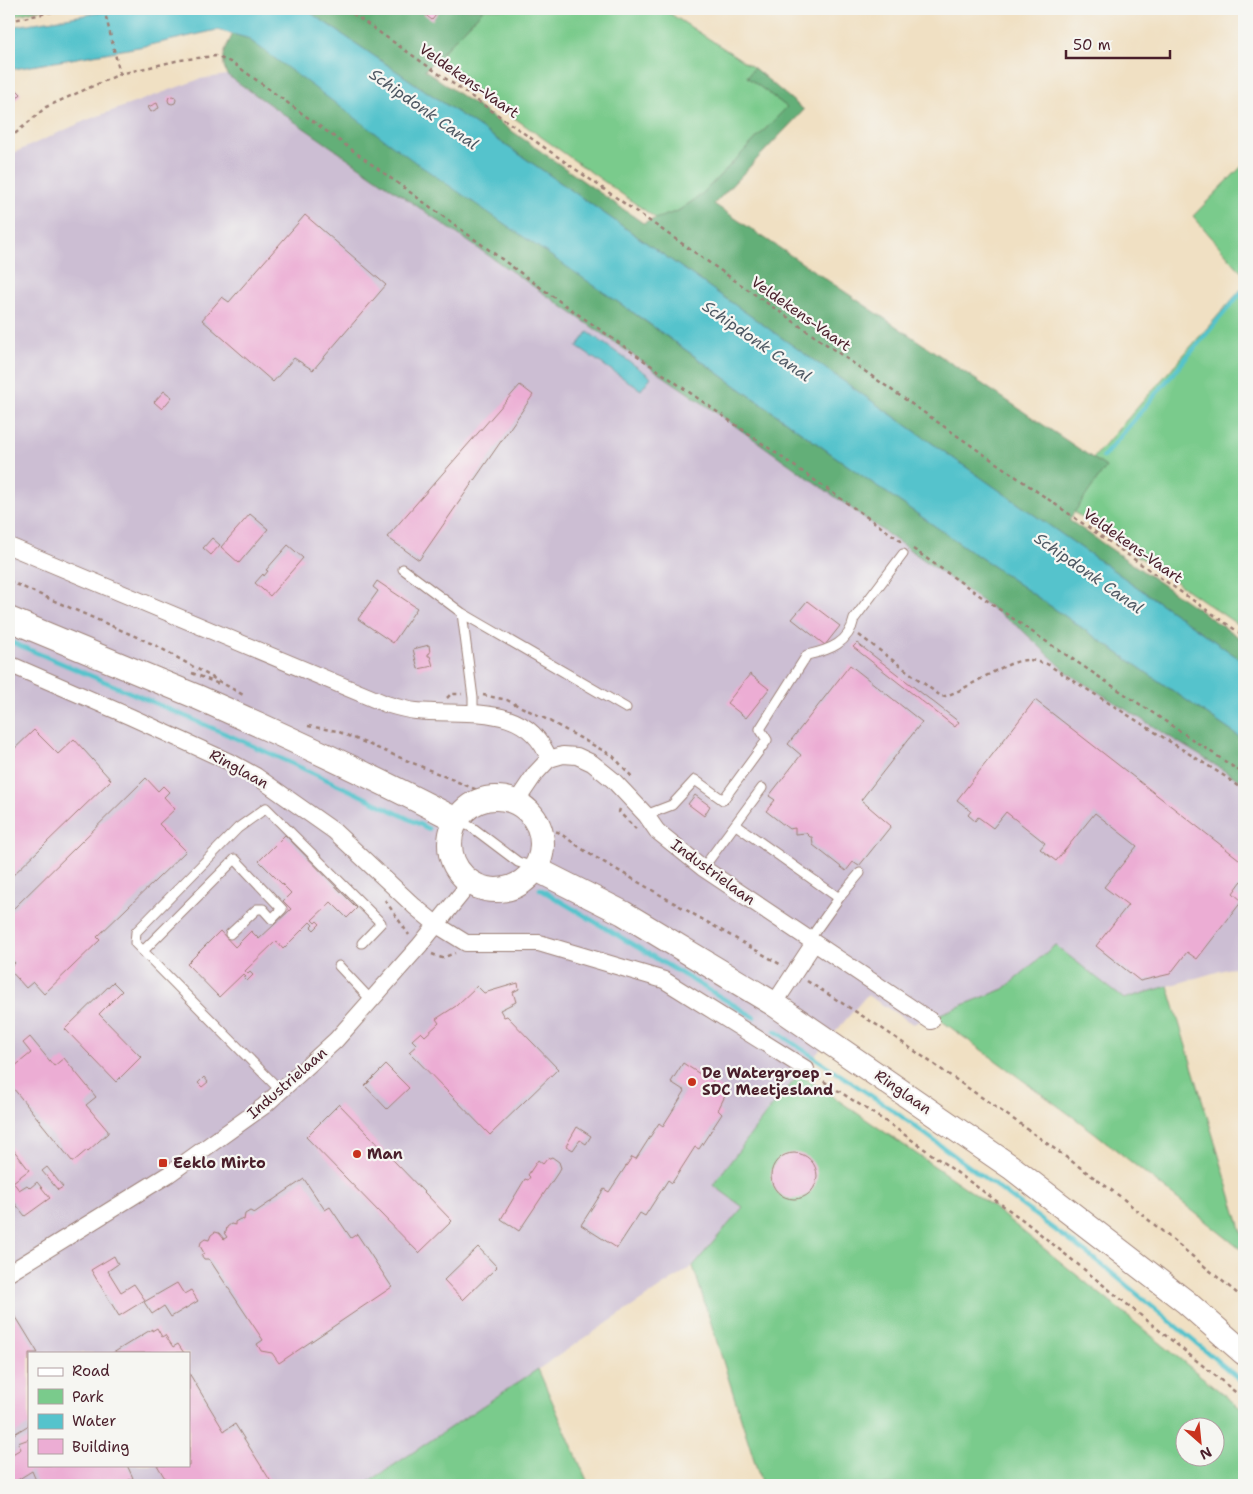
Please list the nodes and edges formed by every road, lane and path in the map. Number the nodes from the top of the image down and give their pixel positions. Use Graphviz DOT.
graph roads {
  1 [pos="66,9"];
  2 [pos="104,9"];
  3 [pos="346,9"];
  4 [pos="9,21"];
  5 [pos="120,74"];
  6 [pos="9,140"];
  7 [pos="9,546"];
  8 [pos="903,554"];
  9 [pos="403,569"];
  10 [pos="9,581"];
  11 [pos="462,612"];
  12 [pos="9,619"];
  13 [pos="852,630"];
  14 [pos="1244,636"];
  15 [pos="9,664"];
  16 [pos="472,693"];
  17 [pos="245,697"];
  18 [pos="626,708"];
  19 [pos="447,712"];
  20 [pos="473,712"];
  21 [pos="304,725"];
  22 [pos="549,759"];
  23 [pos="1244,774"];
  24 [pos="762,788"];
  25 [pos="1244,791"];
  26 [pos="484,793"];
  27 [pos="630,798"];
  28 [pos="516,802"];
  29 [pos="646,815"];
  30 [pos="456,820"];
  31 [pos="736,825"];
  32 [pos="540,830"];
  33 [pos="637,830"];
  34 [pos="536,868"];
  35 [pos="703,868"];
  36 [pos="860,873"];
  37 [pos="470,883"];
  38 [pos="839,898"];
  39 [pos="437,925"];
  40 [pos="230,934"];
  41 [pos="812,941"];
  42 [pos="362,943"];
  43 [pos="143,951"];
  44 [pos="339,966"];
  45 [pos="795,973"];
  46 [pos="372,1000"];
  47 [pos="774,1004"];
  48 [pos="931,1022"];
  49 [pos="806,1069"];
  50 [pos="281,1090"];
  51 [pos="9,1273"];
  52 [pos="1244,1299"];
  53 [pos="1244,1353"];
  54 [pos="1244,1399"];
  1 -- 4 [label="path"];
  2 -- 5 [label="path"];
  3 -- 14 [label="path, Veldekens-Vaart"];
  5 -- 6 [label="path"];
  5 -- 23 [label="path"];
  7 -- 19 [label="street"];
  8 -- 13 [label="lane"];
  9 -- 11 [label="lane"];
  10 -- 17 [label="path"];
  11 -- 16 [label="lane"];
  11 -- 18 [label="lane"];
  12 -- 30 [label="main road"];
  13 -- 25 [label="path"];
  13 -- 29 [label="lane"];
  15 -- 39 [label="street, Ringlaan"];
  16 -- 19 [label="path"];
  16 -- 20 [label="lane"];
  16 -- 27 [label="path"];
  19 -- 20 [label="street"];
  20 -- 22 [label="street"];
  21 -- 26 [label="path"];
  22 -- 27 [label="street, Industrielaan"];
  22 -- 28 [label="street"];
  24 -- 31 [label="lane"];
  27 -- 29 [label="street, Industrielaan"];
  27 -- 33 [label="path"];
  28 -- 30 [label="main road"];
  28 -- 32 [label="main road"];
  29 -- 35 [label="street, Industrielaan"];
  30 -- 34 [label="lane"];
  30 -- 37 [label="main road"];
  31 -- 35 [label="lane"];
  31 -- 38 [label="lane"];
  32 -- 34 [label="main road"];
  32 -- 45 [label="path"];
  34 -- 37 [label="main road"];
  34 -- 47 [label="main road, Ringlaan"];
  35 -- 41 [label="street, Industrielaan"];
  36 -- 38 [label="lane"];
  37 -- 39 [label="street, Industrielaan"];
  38 -- 41 [label="lane"];
  39 -- 46 [label="street, Industrielaan"];
  39 -- 49 [label="street"];
  40 -- 43 [label="lane"];
  41 -- 45 [label="street"];
  41 -- 48 [label="street, Industrielaan"];
  42 -- 43 [label="lane"];
  43 -- 50 [label="lane"];
  44 -- 46 [label="lane"];
  45 -- 47 [label="street"];
  45 -- 52 [label="path"];
  46 -- 50 [label="street, Industrielaan"];
  47 -- 53 [label="main road, Ringlaan"];
  49 -- 54 [label="path"];
  50 -- 51 [label="street, Industrielaan"];
}
